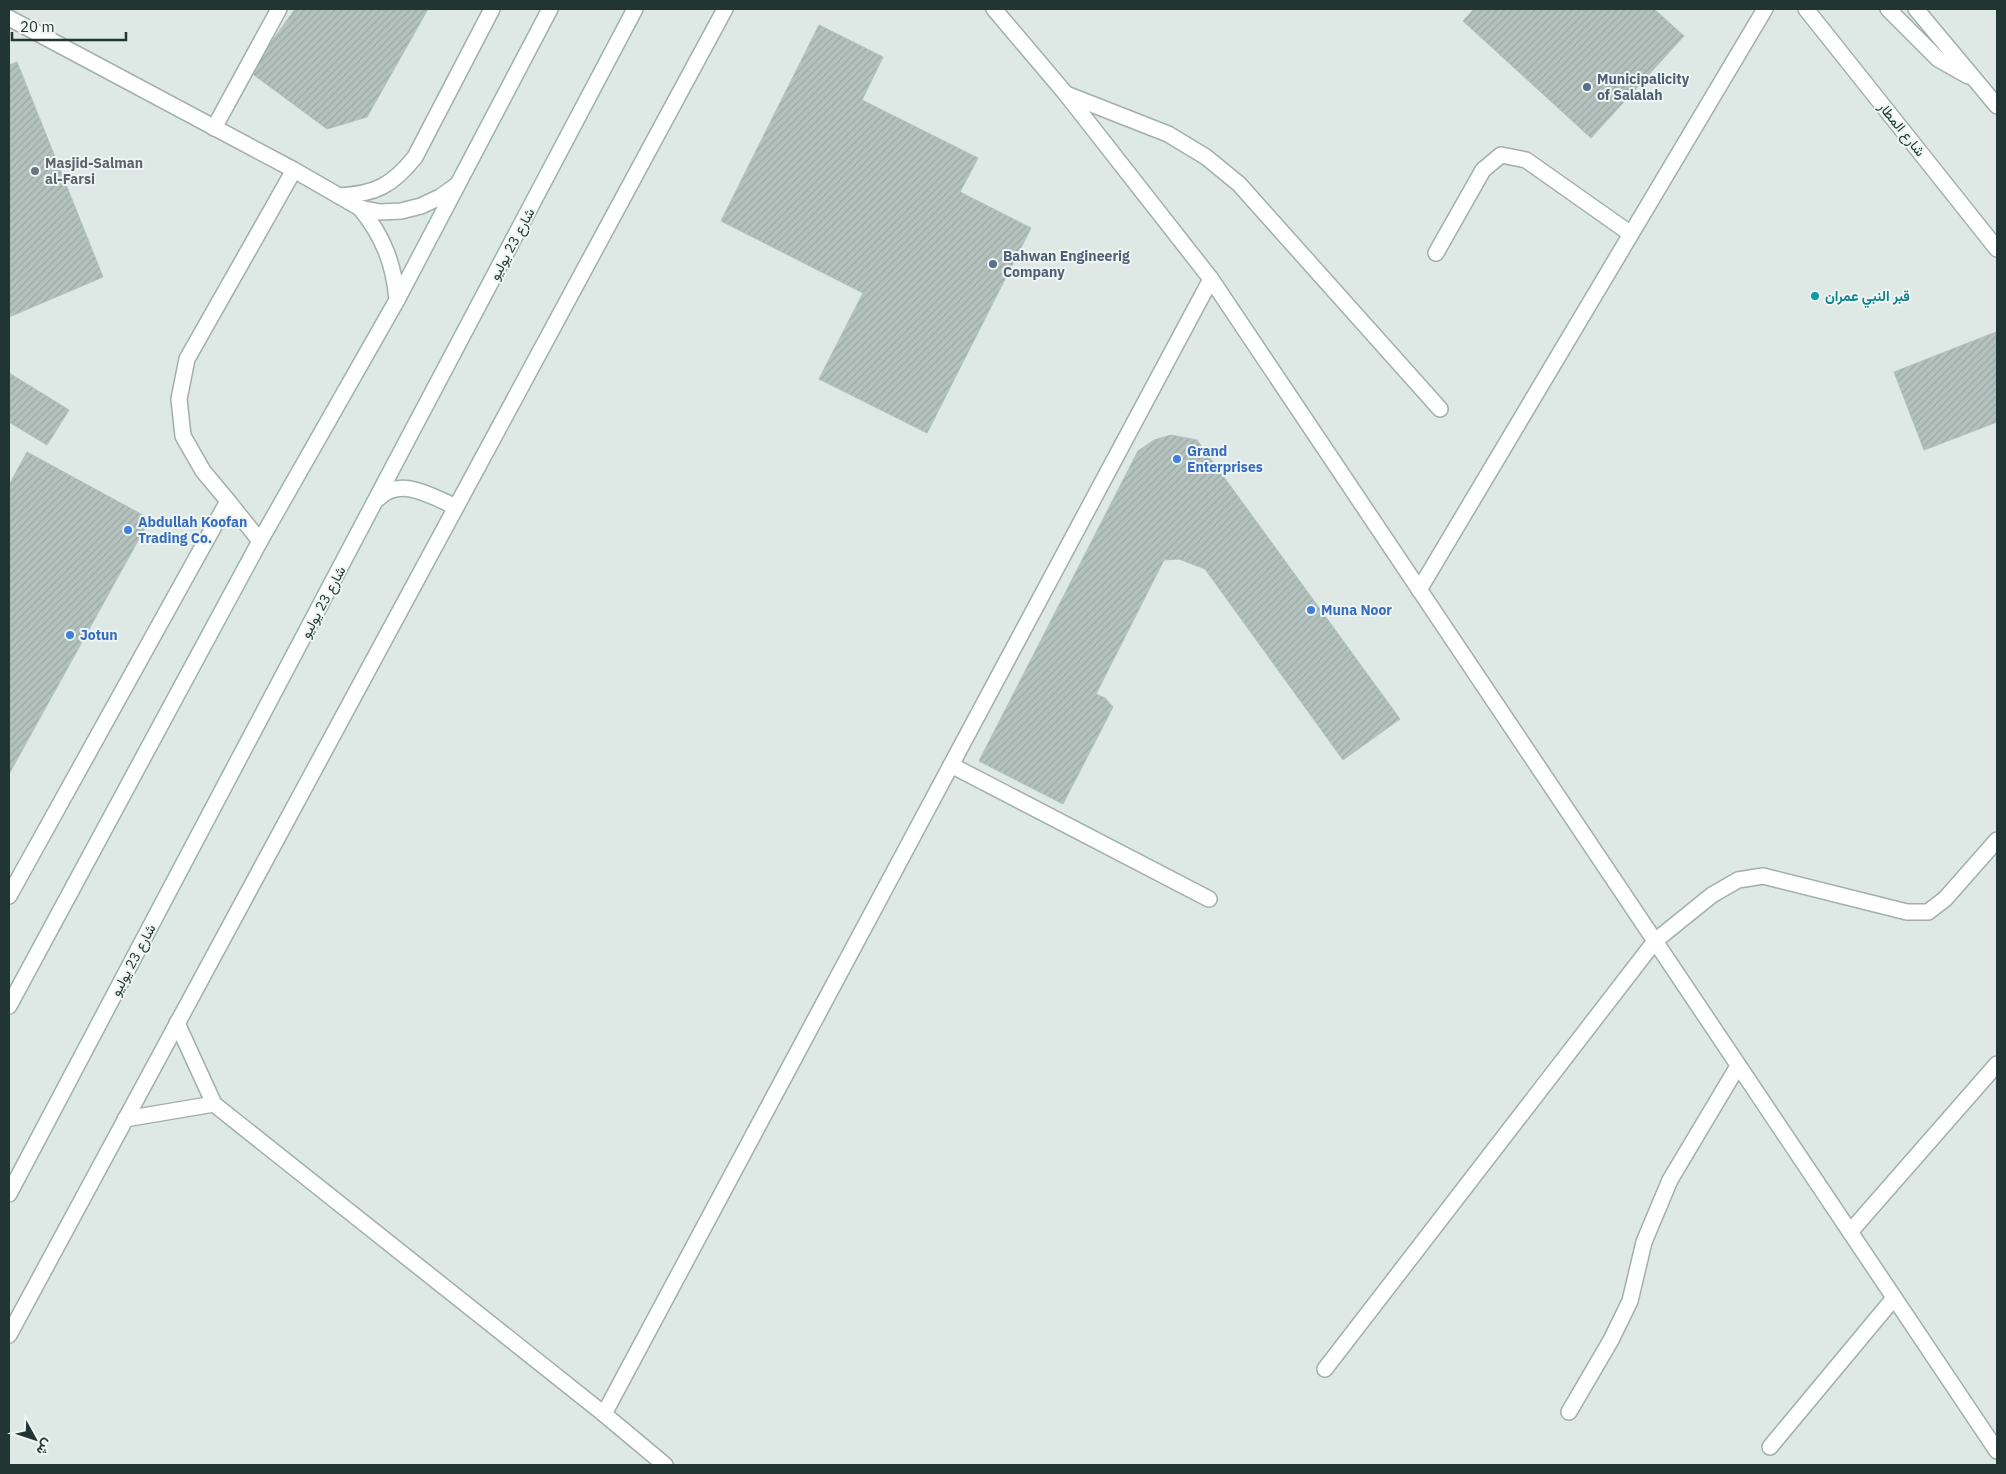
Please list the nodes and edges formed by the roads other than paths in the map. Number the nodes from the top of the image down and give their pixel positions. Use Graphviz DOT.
graph roads {
  1 [pos="279,9"];
  2 [pos="492,9"];
  3 [pos="550,9"];
  4 [pos="635,9"];
  5 [pos="725,9"];
  6 [pos="994,9"];
  7 [pos="1765,9"];
  8 [pos="1806,9"];
  9 [pos="1888,9"];
  10 [pos="1916,9"];
  11 [pos="9,18"];
  12 [pos="1974,78"];
  13 [pos="1066,94"];
  14 [pos="1997,106"];
  15 [pos="214,128"];
  16 [pos="294,170"];
  17 [pos="457,185"];
  18 [pos="339,196"];
  19 [pos="360,208"];
  20 [pos="1631,234"];
  21 [pos="1997,249"];
  22 [pos="1436,254"];
  23 [pos="1211,279"];
  24 [pos="397,300"];
  25 [pos="1440,409"];
  26 [pos="378,499"];
  27 [pos="228,501"];
  28 [pos="456,507"];
  29 [pos="260,540"];
  30 [pos="1419,590"];
  31 [pos="952,765"];
  32 [pos="1997,840"];
  33 [pos="9,896"];
  34 [pos="1209,899"];
  35 [pos="1655,941"];
  36 [pos="9,1006"];
  37 [pos="176,1023"];
  38 [pos="1997,1064"];
  39 [pos="1738,1066"];
  40 [pos="214,1104"];
  41 [pos="125,1119"];
  42 [pos="9,1194"];
  43 [pos="1850,1232"];
  44 [pos="1894,1298"];
  45 [pos="9,1335"];
  46 [pos="1325,1369"];
  47 [pos="1569,1412"];
  48 [pos="604,1414"];
  49 [pos="1770,1447"];
  50 [pos="1997,1451"];
  51 [pos="665,1465"];
  1 -- 15 [label="street"];
  2 -- 18 [label="street"];
  3 -- 17 [label="street"];
  4 -- 26 [label="street, شارع 23 يوليو"];
  5 -- 28 [label="street"];
  6 -- 13 [label="street"];
  7 -- 20 [label="street"];
  8 -- 21 [label="street, شارع المطار"];
  9 -- 12 [label="street"];
  10 -- 12 [label="street"];
  11 -- 15 [label="street"];
  12 -- 14 [label="street"];
  13 -- 23 [label="street"];
  13 -- 25 [label="street"];
  15 -- 16 [label="street"];
  16 -- 18 [label="street"];
  16 -- 27 [label="street"];
  17 -- 19 [label="street"];
  17 -- 24 [label="street"];
  18 -- 19 [label="street"];
  19 -- 24 [label="street"];
  20 -- 22 [label="street"];
  20 -- 30 [label="street"];
  23 -- 30 [label="street"];
  23 -- 31 [label="street"];
  24 -- 29 [label="street"];
  26 -- 28 [label="street"];
  26 -- 42 [label="street, شارع 23 يوليو"];
  27 -- 29 [label="street"];
  27 -- 33 [label="street"];
  28 -- 37 [label="street"];
  29 -- 36 [label="street"];
  30 -- 35 [label="street"];
  31 -- 34 [label="street"];
  31 -- 48 [label="street"];
  32 -- 35 [label="street"];
  35 -- 39 [label="street"];
  35 -- 46 [label="street"];
  37 -- 40 [label="street"];
  37 -- 41 [label="street"];
  38 -- 43 [label="street"];
  39 -- 43 [label="street"];
  39 -- 47 [label="street"];
  40 -- 41 [label="street"];
  40 -- 48 [label="street"];
  41 -- 45 [label="street"];
  43 -- 44 [label="street"];
  44 -- 49 [label="street"];
  44 -- 50 [label="street"];
  48 -- 51 [label="street"];
}
